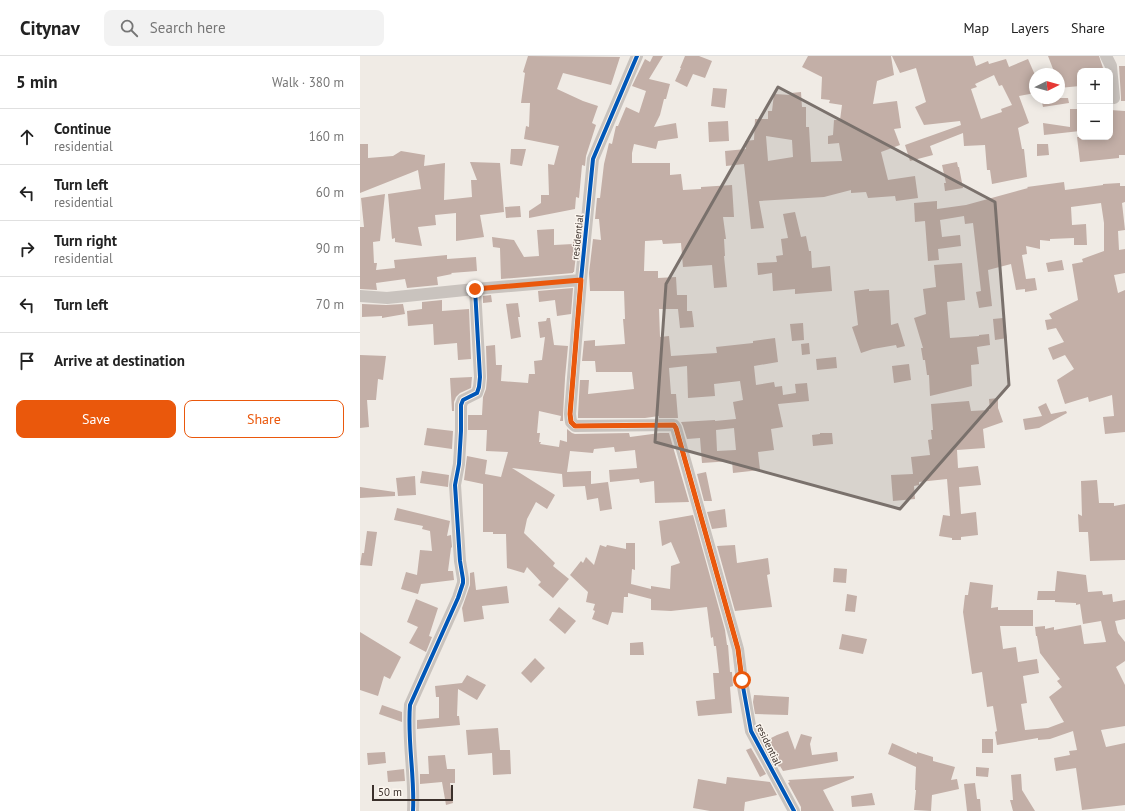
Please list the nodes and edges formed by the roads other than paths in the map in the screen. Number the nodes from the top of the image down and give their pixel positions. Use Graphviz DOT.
graph roads {
  1 [pos="637,56"];
  2 [pos="1106,56"];
  3 [pos="1114,98"];
  4 [pos="581,280"];
  5 [pos="475,289"];
  6 [pos="360,296"];
  7 [pos="413,811"];
  8 [pos="794,811"];
  1 -- 4 [label="street, residential"];
  2 -- 3 [label="street"];
  4 -- 5 [label="street"];
  4 -- 8 [label="street, residential"];
  5 -- 6 [label="street"];
  5 -- 7 [label="street"];
}
